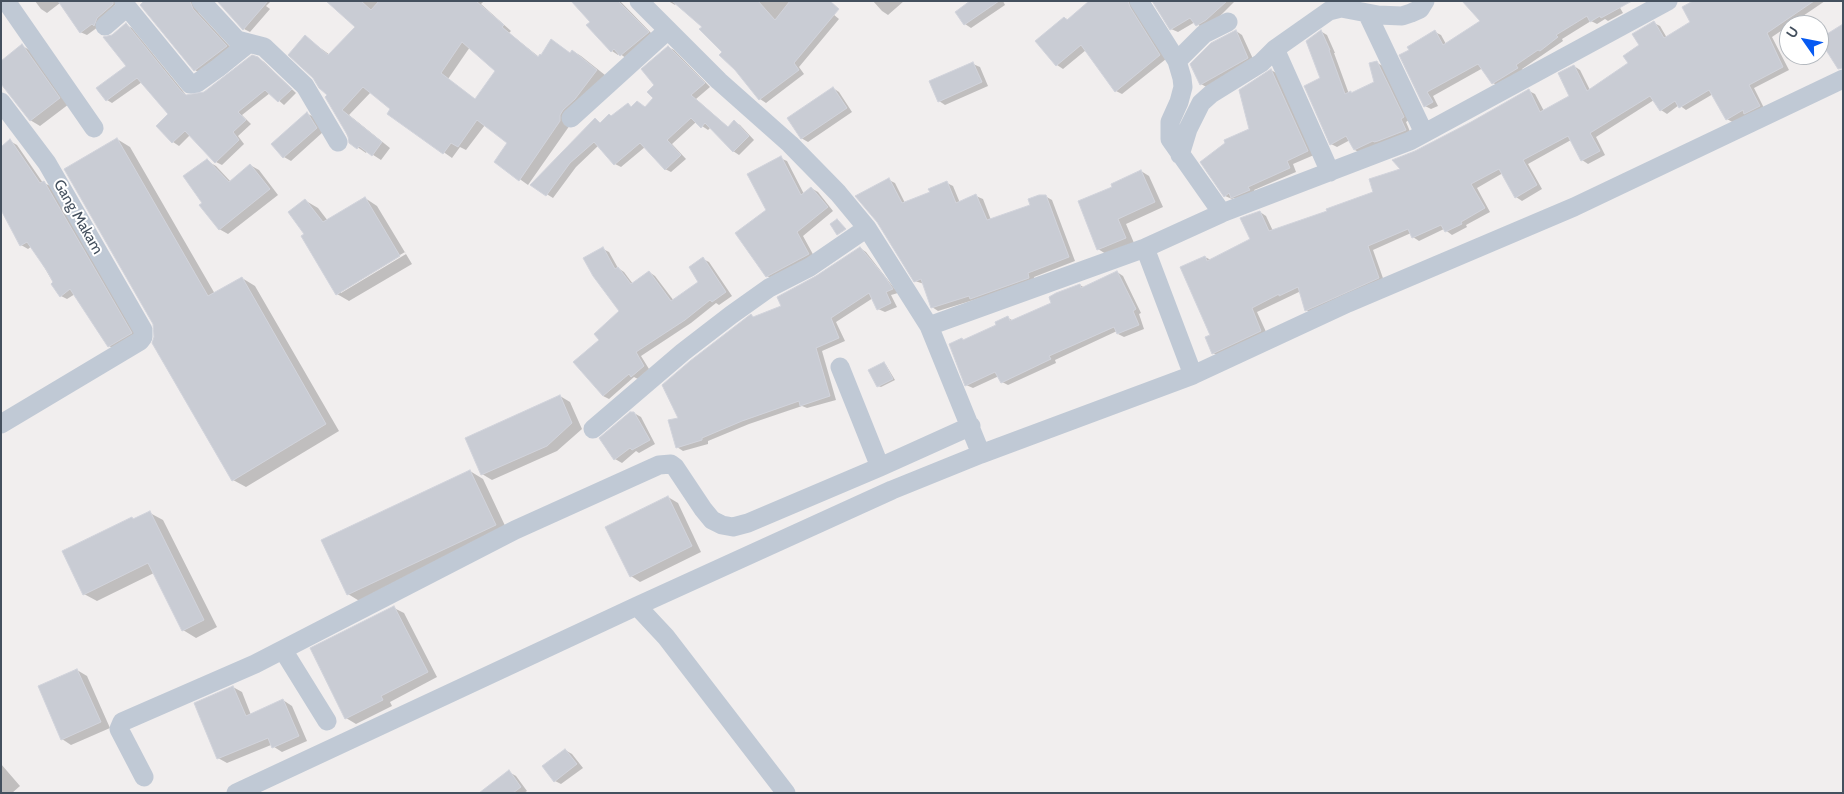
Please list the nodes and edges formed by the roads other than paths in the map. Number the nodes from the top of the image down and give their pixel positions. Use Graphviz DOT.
graph roads {
  1 [pos="6,1"];
  2 [pos="201,1"];
  3 [pos="640,1"];
  4 [pos="1139,1"];
  5 [pos="1425,1"];
  6 [pos="1668,1"];
  7 [pos="125,4"];
  8 [pos="1367,13"];
  9 [pos="1228,22"];
  10 [pos="105,26"];
  11 [pos="668,30"];
  12 [pos="249,43"];
  13 [pos="1275,50"];
  14 [pos="1177,62"];
  15 [pos="1843,79"];
  16 [pos="1,102"];
  17 [pos="571,118"];
  18 [pos="94,128"];
  19 [pos="1424,133"];
  20 [pos="338,142"];
  21 [pos="1176,149"];
  22 [pos="1330,172"];
  23 [pos="1222,213"];
  24 [pos="867,228"];
  25 [pos="1145,248"];
  26 [pos="929,326"];
  27 [pos="840,367"];
  28 [pos="1194,375"];
  29 [pos="1,424"];
  30 [pos="970,426"];
  31 [pos="593,429"];
  32 [pos="981,454"];
  33 [pos="880,467"];
  34 [pos="637,606"];
  35 [pos="283,650"];
  36 [pos="327,721"];
  37 [pos="144,777"];
  38 [pos="236,793"];
  39 [pos="786,793"];
  1 -- 18 [label="street"];
  2 -- 12 [label="street"];
  3 -- 11 [label="street"];
  4 -- 14 [label="street"];
  5 -- 8 [label="street"];
  6 -- 19 [label="street"];
  7 -- 10 [label="street"];
  7 -- 12 [label="street"];
  8 -- 13 [label="street"];
  8 -- 19 [label="street"];
  9 -- 14 [label="street"];
  11 -- 17 [label="street"];
  11 -- 24 [label="street"];
  12 -- 20 [label="street"];
  13 -- 21 [label="street"];
  13 -- 22 [label="street"];
  14 -- 21 [label="street"];
  15 -- 28 [label="street"];
  16 -- 29 [label="street, Gang Makam"];
  19 -- 22 [label="street"];
  21 -- 23 [label="street"];
  22 -- 23 [label="street"];
  23 -- 25 [label="street"];
  24 -- 26 [label="street"];
  24 -- 31 [label="street"];
  25 -- 26 [label="street"];
  25 -- 28 [label="street"];
  26 -- 30 [label="street"];
  27 -- 33 [label="street"];
  28 -- 32 [label="street"];
  30 -- 32 [label="street"];
  30 -- 33 [label="street"];
  32 -- 34 [label="street"];
  33 -- 35 [label="street"];
  34 -- 38 [label="street"];
  34 -- 39 [label="street"];
  35 -- 36 [label="street"];
  35 -- 37 [label="street"];
}
